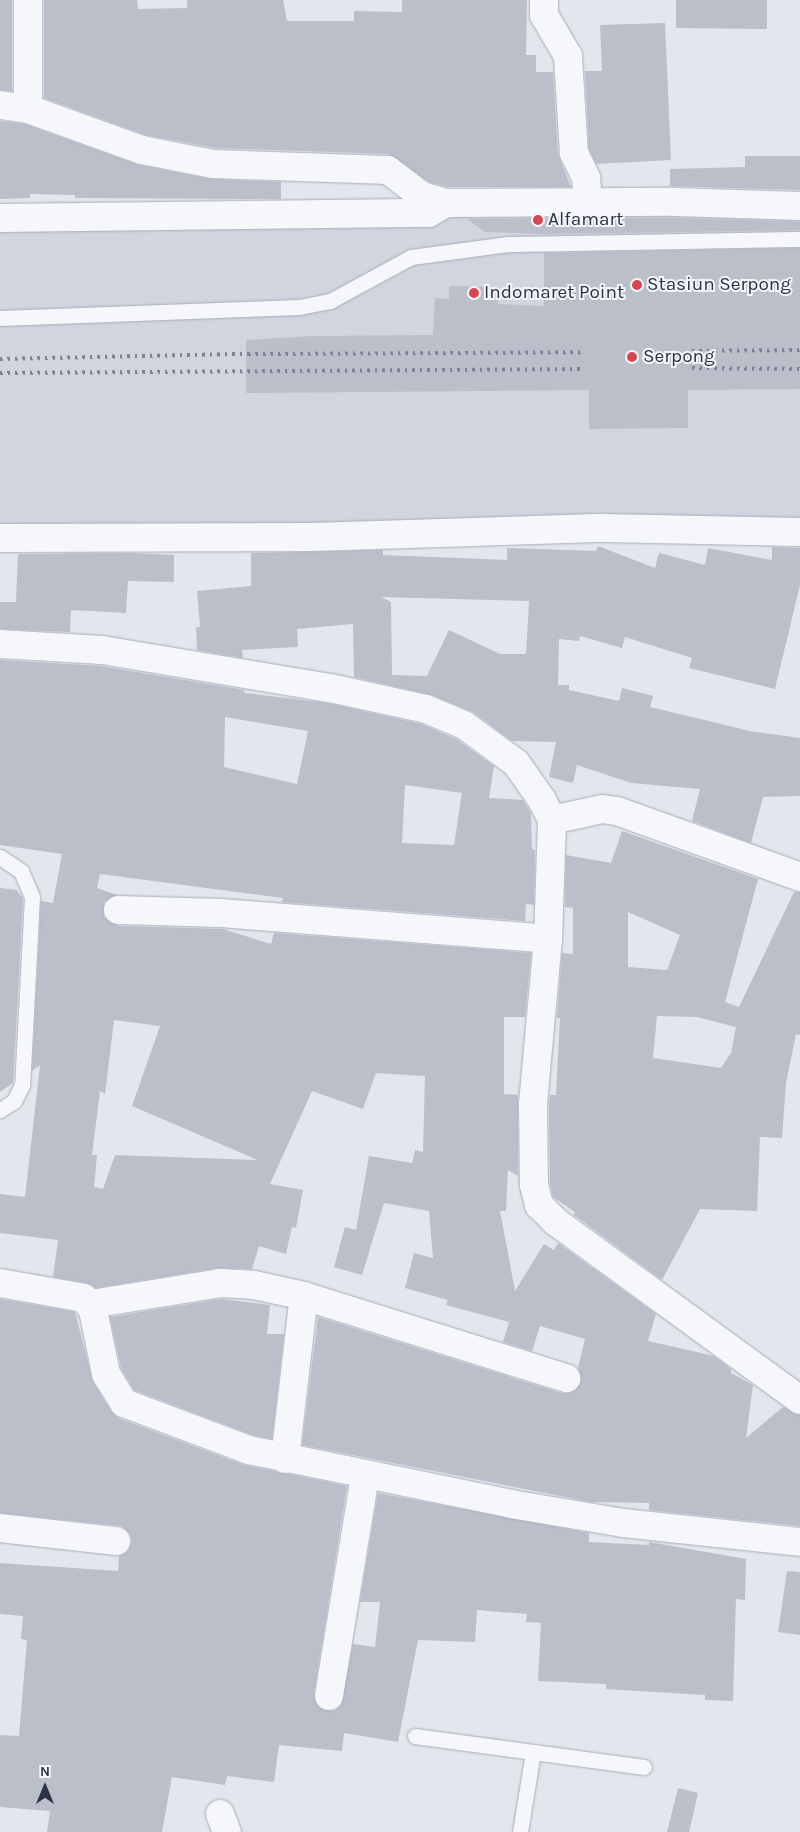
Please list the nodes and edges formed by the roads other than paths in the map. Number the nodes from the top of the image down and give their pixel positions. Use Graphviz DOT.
graph roads {
  1 [pos="28,0"];
  2 [pos="544,0"];
  3 [pos="0,105"];
  4 [pos="28,108"];
  5 [pos="588,202"];
  6 [pos="446,203"];
  7 [pos="800,206"];
  8 [pos="0,218"];
  9 [pos="800,239"];
  10 [pos="0,318"];
  11 [pos="800,532"];
  12 [pos="0,538"];
  13 [pos="0,644"];
  14 [pos="552,820"];
  15 [pos="0,857"];
  16 [pos="800,877"];
  17 [pos="118,910"];
  18 [pos="548,939"];
  19 [pos="0,1110"];
  20 [pos="0,1283"];
  21 [pos="304,1296"];
  22 [pos="91,1304"];
  23 [pos="566,1378"];
  24 [pos="800,1400"];
  25 [pos="285,1459"];
  26 [pos="365,1474"];
  27 [pos="0,1528"];
  28 [pos="116,1541"];
  29 [pos="800,1542"];
  30 [pos="328,1696"];
  31 [pos="415,1736"];
  32 [pos="533,1752"];
  33 [pos="644,1767"];
  34 [pos="520,1832"];
  1 -- 4 [label="street"];
  2 -- 5 [label="street"];
  3 -- 4 [label="street"];
  4 -- 6 [label="street"];
  5 -- 6 [label="street"];
  5 -- 7 [label="street"];
  6 -- 8 [label="street"];
  9 -- 10 [label="lane"];
  11 -- 12 [label="street"];
  13 -- 14 [label="street"];
  14 -- 16 [label="street"];
  14 -- 18 [label="street"];
  15 -- 19 [label="lane"];
  17 -- 18 [label="street"];
  18 -- 24 [label="street"];
  20 -- 22 [label="street"];
  21 -- 22 [label="street"];
  21 -- 23 [label="street"];
  21 -- 25 [label="street"];
  22 -- 25 [label="street"];
  25 -- 26 [label="street"];
  26 -- 29 [label="street"];
  26 -- 30 [label="street"];
  27 -- 28 [label="street"];
  31 -- 32 [label="lane"];
  32 -- 33 [label="lane"];
  32 -- 34 [label="lane"];
}
